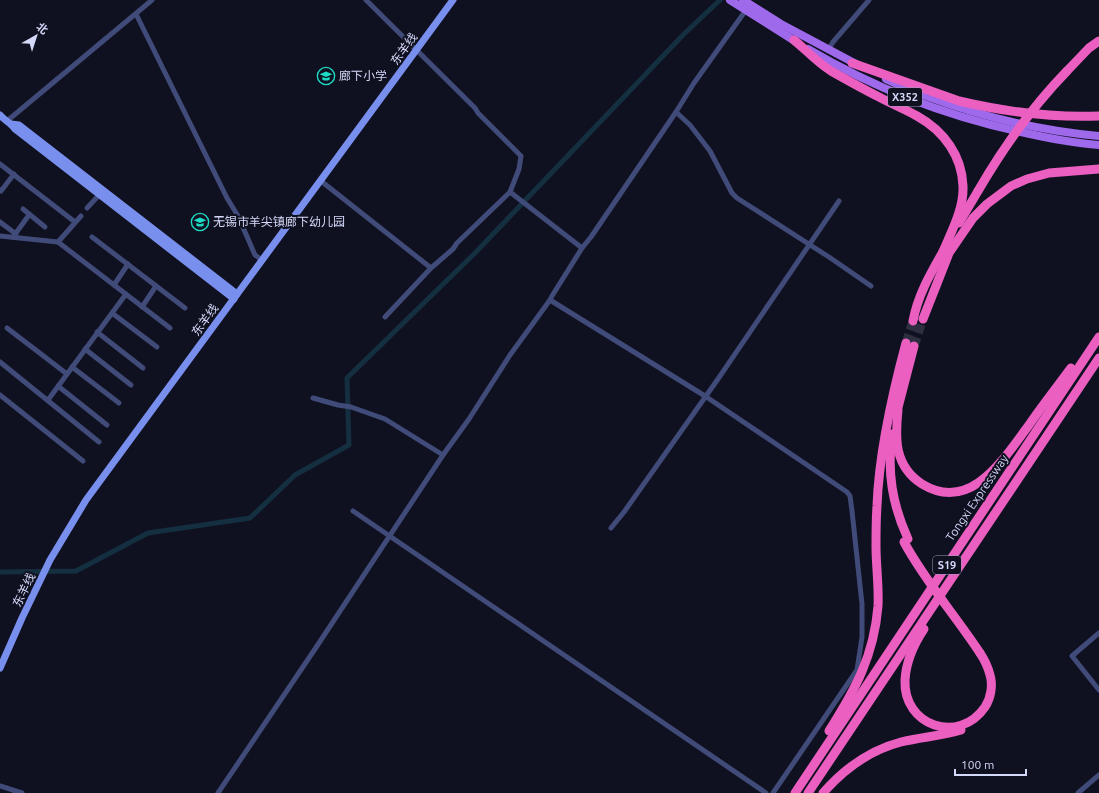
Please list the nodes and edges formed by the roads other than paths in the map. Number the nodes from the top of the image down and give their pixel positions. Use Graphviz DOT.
graph roads {
  1 [pos="152,0"];
  2 [pos="366,0"];
  3 [pos="453,0"];
  4 [pos="730,0"];
  5 [pos="743,0"];
  6 [pos="869,0"];
  7 [pos="746,10"];
  8 [pos="136,14"];
  9 [pos="794,40"];
  10 [pos="1099,41"];
  11 [pos="1099,46"];
  12 [pos="416,50"];
  13 [pos="828,50"];
  14 [pos="852,62"];
  15 [pos="1068,72"];
  16 [pos="676,112"];
  17 [pos="0,115"];
  18 [pos="1099,116"];
  19 [pos="9,122"];
  20 [pos="1099,136"];
  21 [pos="1099,145"];
  22 [pos="0,164"];
  23 [pos="1099,169"];
  24 [pos="14,174"];
  25 [pos="321,181"];
  26 [pos="0,190"];
  27 [pos="510,192"];
  28 [pos="100,194"];
  29 [pos="839,201"];
  30 [pos="87,208"];
  31 [pos="23,210"];
  32 [pos="29,215"];
  33 [pos="81,216"];
  34 [pos="0,222"];
  35 [pos="75,222"];
  36 [pos="45,227"];
  37 [pos="14,235"];
  38 [pos="0,236"];
  39 [pos="92,237"];
  40 [pos="58,242"];
  41 [pos="809,244"];
  42 [pos="582,248"];
  43 [pos="946,253"];
  44 [pos="262,260"];
  45 [pos="128,264"];
  46 [pos="431,268"];
  47 [pos="114,285"];
  48 [pos="156,286"];
  49 [pos="871,286"];
  50 [pos="126,294"];
  51 [pos="236,296"];
  52 [pos="550,300"];
  53 [pos="142,307"];
  54 [pos="185,308"];
  55 [pos="112,313"];
  56 [pos="385,317"];
  57 [pos="923,319"];
  58 [pos="913,321"];
  59 [pos="7,328"];
  60 [pos="170,328"];
  61 [pos="97,332"];
  62 [pos="1099,333"];
  63 [pos="1099,337"];
  64 [pos="910,344"];
  65 [pos="157,347"];
  66 [pos="85,349"];
  67 [pos="1099,358"];
  68 [pos="0,362"];
  69 [pos="72,367"];
  70 [pos="143,368"];
  71 [pos="67,374"];
  72 [pos="131,385"];
  73 [pos="58,386"];
  74 [pos="0,394"];
  75 [pos="705,396"];
  76 [pos="313,398"];
  77 [pos="48,400"];
  78 [pos="119,403"];
  79 [pos="894,411"];
  80 [pos="107,425"];
  81 [pos="99,442"];
  82 [pos="443,455"];
  83 [pos="83,461"];
  84 [pos="999,507"];
  85 [pos="353,511"];
  86 [pos="611,528"];
  87 [pos="390,536"];
  88 [pos="1099,633"];
  89 [pos="982,651"];
  90 [pos="0,668"];
  91 [pos="1099,690"];
  92 [pos="1099,775"];
  93 [pos="0,786"];
  94 [pos="22,793"];
  95 [pos="218,793"];
  96 [pos="766,793"];
  97 [pos="773,793"];
  98 [pos="794,793"];
  99 [pos="808,793"];
  100 [pos="823,793"];
  101 [pos="1078,793"];
  1 -- 8 [label="street"];
  2 -- 12 [label="street"];
  3 -- 12 [label="main road, 东羊线"];
  4 -- 7 [label="main road, X352"];
  5 -- 13 [label="main road, X352"];
  6 -- 13 [label="street"];
  7 -- 9 [label="main road, X352"];
  7 -- 16 [label="street"];
  8 -- 19 [label="street"];
  8 -- 44 [label="street"];
  9 -- 21 [label="main road, X352"];
  9 -- 43 [label="highway"];
  10 -- 15 [label="highway"];
  11 -- 15 [label="highway"];
  12 -- 25 [label="main road, 东羊线"];
  12 -- 27 [label="street"];
  13 -- 14 [label="main road, X352"];
  14 -- 18 [label="highway"];
  14 -- 20 [label="main road, X352"];
  15 -- 43 [label="highway, bridge"];
  16 -- 41 [label="street"];
  16 -- 42 [label="street"];
  17 -- 19 [label="main road"];
  19 -- 28 [label="main road"];
  19 -- 51 [label="main road"];
  22 -- 24 [label="street"];
  23 -- 43 [label="highway"];
  24 -- 26 [label="street"];
  24 -- 35 [label="street"];
  25 -- 44 [label="main road, 东羊线"];
  25 -- 46 [label="street"];
  27 -- 42 [label="street"];
  27 -- 46 [label="street"];
  28 -- 30 [label="street"];
  28 -- 51 [label="main road"];
  29 -- 41 [label="street"];
  31 -- 32 [label="street"];
  32 -- 36 [label="street"];
  32 -- 37 [label="street"];
  33 -- 35 [label="street"];
  34 -- 37 [label="street"];
  35 -- 40 [label="street"];
  37 -- 38 [label="street"];
  37 -- 40 [label="street"];
  39 -- 45 [label="street"];
  40 -- 47 [label="street"];
  41 -- 49 [label="street"];
  41 -- 75 [label="street"];
  42 -- 52 [label="street"];
  43 -- 57 [label="highway"];
  43 -- 58 [label="highway"];
  44 -- 51 [label="main road, 东羊线"];
  45 -- 47 [label="street"];
  45 -- 48 [label="street"];
  46 -- 56 [label="street"];
  47 -- 50 [label="street"];
  48 -- 53 [label="street"];
  48 -- 54 [label="street"];
  50 -- 53 [label="street"];
  50 -- 55 [label="street"];
  51 -- 90 [label="main road, 东羊线"];
  52 -- 75 [label="street"];
  52 -- 82 [label="street"];
  53 -- 60 [label="street"];
  55 -- 61 [label="street"];
  55 -- 65 [label="street"];
  59 -- 71 [label="street"];
  61 -- 66 [label="street"];
  61 -- 70 [label="street"];
  62 -- 79 [label="highway"];
  63 -- 98 [label="highway, Tongxi Expressway / S19"];
  64 -- 79 [label="highway"];
  66 -- 69 [label="street"];
  66 -- 72 [label="street"];
  67 -- 84 [label="highway, Tongxi Expressway / S19"];
  68 -- 77 [label="street"];
  69 -- 71 [label="street"];
  69 -- 78 [label="street"];
  71 -- 73 [label="street"];
  73 -- 77 [label="street"];
  73 -- 80 [label="street"];
  74 -- 83 [label="street"];
  75 -- 86 [label="street"];
  75 -- 97 [label="street"];
  76 -- 82 [label="street"];
  77 -- 81 [label="street"];
  79 -- 89 [label="highway"];
  79 -- 98 [label="highway"];
  82 -- 87 [label="street"];
  84 -- 89 [label="highway"];
  84 -- 99 [label="highway, Tongxi Expressway / S19"];
  85 -- 87 [label="street"];
  87 -- 95 [label="street"];
  87 -- 96 [label="street"];
  88 -- 91 [label="street"];
  89 -- 100 [label="highway"];
  92 -- 101 [label="street"];
  93 -- 94 [label="street"];
}
